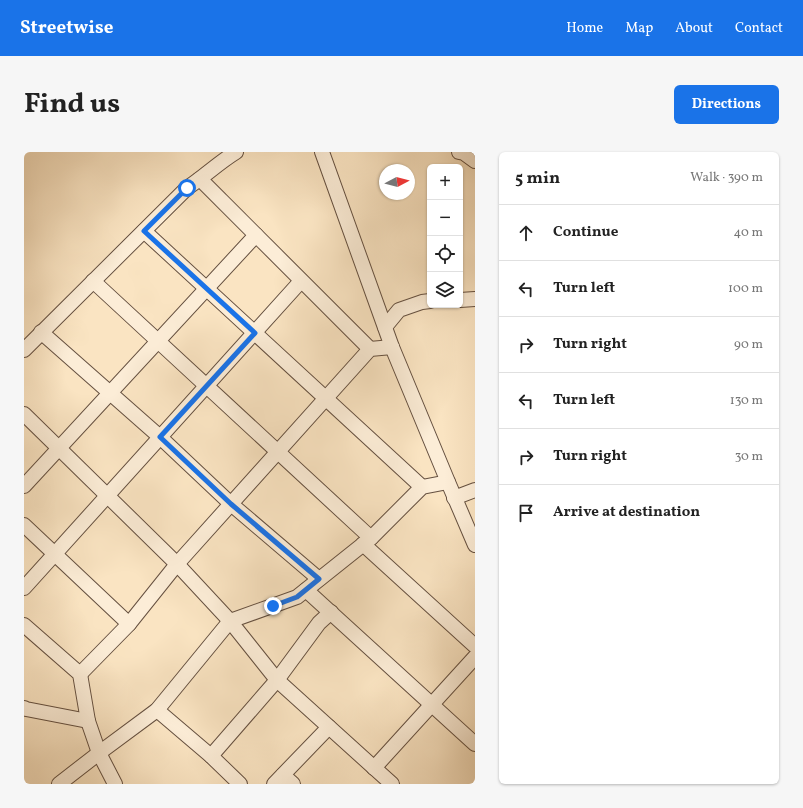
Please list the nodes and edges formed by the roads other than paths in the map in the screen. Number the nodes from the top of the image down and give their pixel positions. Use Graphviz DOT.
graph roads {
  1 [pos="236,152"];
  2 [pos="322,152"];
  3 [pos="459,152"];
  4 [pos="475,161"];
  5 [pos="200,179"];
  6 [pos="144,231"];
  7 [pos="256,235"];
  8 [pos="93,281"];
  9 [pos="302,281"];
  10 [pos="207,288"];
  11 [pos="475,299"];
  12 [pos="463,300"];
  13 [pos="427,301"];
  14 [pos="384,327"];
  15 [pos="42,332"];
  16 [pos="255,333"];
  17 [pos="158,341"];
  18 [pos="392,347"];
  19 [pos="370,349"];
  20 [pos="24,350"];
  21 [pos="207,386"];
  22 [pos="110,393"];
  23 [pos="326,398"];
  24 [pos="24,414"];
  25 [pos="160,437"];
  26 [pos="59,448"];
  27 [pos="278,452"];
  28 [pos="448,482"];
  29 [pos="24,486"];
  30 [pos="422,487"];
  31 [pos="475,490"];
  32 [pos="107,496"];
  33 [pos="454,498"];
  34 [pos="231,504"];
  35 [pos="24,525"];
  36 [pos="367,541"];
  37 [pos="475,545"];
  38 [pos="55,554"];
  39 [pos="177,564"];
  40 [pos="319,579"];
  41 [pos="24,588"];
  42 [pos="306,590"];
  43 [pos="331,612"];
  44 [pos="230,621"];
  45 [pos="129,624"];
  46 [pos="24,625"];
  47 [pos="475,646"];
  48 [pos="475,657"];
  49 [pos="80,674"];
  50 [pos="277,680"];
  51 [pos="432,704"];
  52 [pos="25,709"];
  53 [pos="157,710"];
  54 [pos="88,721"];
  55 [pos="329,727"];
  56 [pos="475,744"];
  57 [pos="99,752"];
  58 [pos="211,756"];
  59 [pos="374,768"];
  60 [pos="283,781"];
  61 [pos="60,784"];
  62 [pos="115,784"];
  63 [pos="240,784"];
  64 [pos="392,784"];
  1 -- 5 [label="street"];
  2 -- 14 [label="street"];
  3 -- 4 [label="street"];
  5 -- 6 [label="street"];
  5 -- 7 [label="street"];
  6 -- 8 [label="street"];
  6 -- 10 [label="street"];
  7 -- 9 [label="street"];
  7 -- 10 [label="street"];
  8 -- 15 [label="street"];
  8 -- 17 [label="street"];
  9 -- 16 [label="street"];
  9 -- 19 [label="street"];
  10 -- 16 [label="street"];
  10 -- 17 [label="street"];
  11 -- 12 [label="street"];
  13 -- 14 [label="street"];
  14 -- 18 [label="street"];
  15 -- 20 [label="street"];
  15 -- 22 [label="street"];
  16 -- 21 [label="street"];
  16 -- 23 [label="street"];
  17 -- 21 [label="street"];
  17 -- 22 [label="street"];
  18 -- 19 [label="street"];
  18 -- 28 [label="street"];
  19 -- 23 [label="street"];
  21 -- 25 [label="street"];
  21 -- 27 [label="street"];
  22 -- 25 [label="street"];
  22 -- 26 [label="street"];
  23 -- 27 [label="street"];
  23 -- 30 [label="street"];
  24 -- 26 [label="street"];
  25 -- 32 [label="street"];
  25 -- 34 [label="street"];
  26 -- 29 [label="street"];
  26 -- 32 [label="street"];
  27 -- 34 [label="street"];
  27 -- 36 [label="street"];
  28 -- 30 [label="street"];
  28 -- 33 [label="street"];
  30 -- 36 [label="street"];
  31 -- 33 [label="street"];
  32 -- 38 [label="street"];
  32 -- 39 [label="street"];
  33 -- 37 [label="street"];
  34 -- 39 [label="street"];
  34 -- 40 [label="street"];
  35 -- 38 [label="street"];
  36 -- 40 [label="street"];
  36 -- 47 [label="street"];
  38 -- 41 [label="street"];
  38 -- 45 [label="street"];
  39 -- 44 [label="street"];
  39 -- 45 [label="street"];
  40 -- 42 [label="street"];
  42 -- 43 [label="street"];
  42 -- 44 [label="street"];
  43 -- 50 [label="street"];
  43 -- 51 [label="street"];
  44 -- 50 [label="street"];
  44 -- 53 [label="street"];
  45 -- 49 [label="street"];
  46 -- 49 [label="street"];
  48 -- 51 [label="street"];
  49 -- 54 [label="street"];
  50 -- 55 [label="street"];
  50 -- 58 [label="street"];
  51 -- 56 [label="street"];
  51 -- 59 [label="street"];
  52 -- 54 [label="street"];
  53 -- 57 [label="street"];
  53 -- 58 [label="street"];
  54 -- 57 [label="street"];
  55 -- 59 [label="street"];
  55 -- 60 [label="street"];
  57 -- 61 [label="street"];
  57 -- 62 [label="street"];
  58 -- 63 [label="street"];
  59 -- 64 [label="street"];
}
